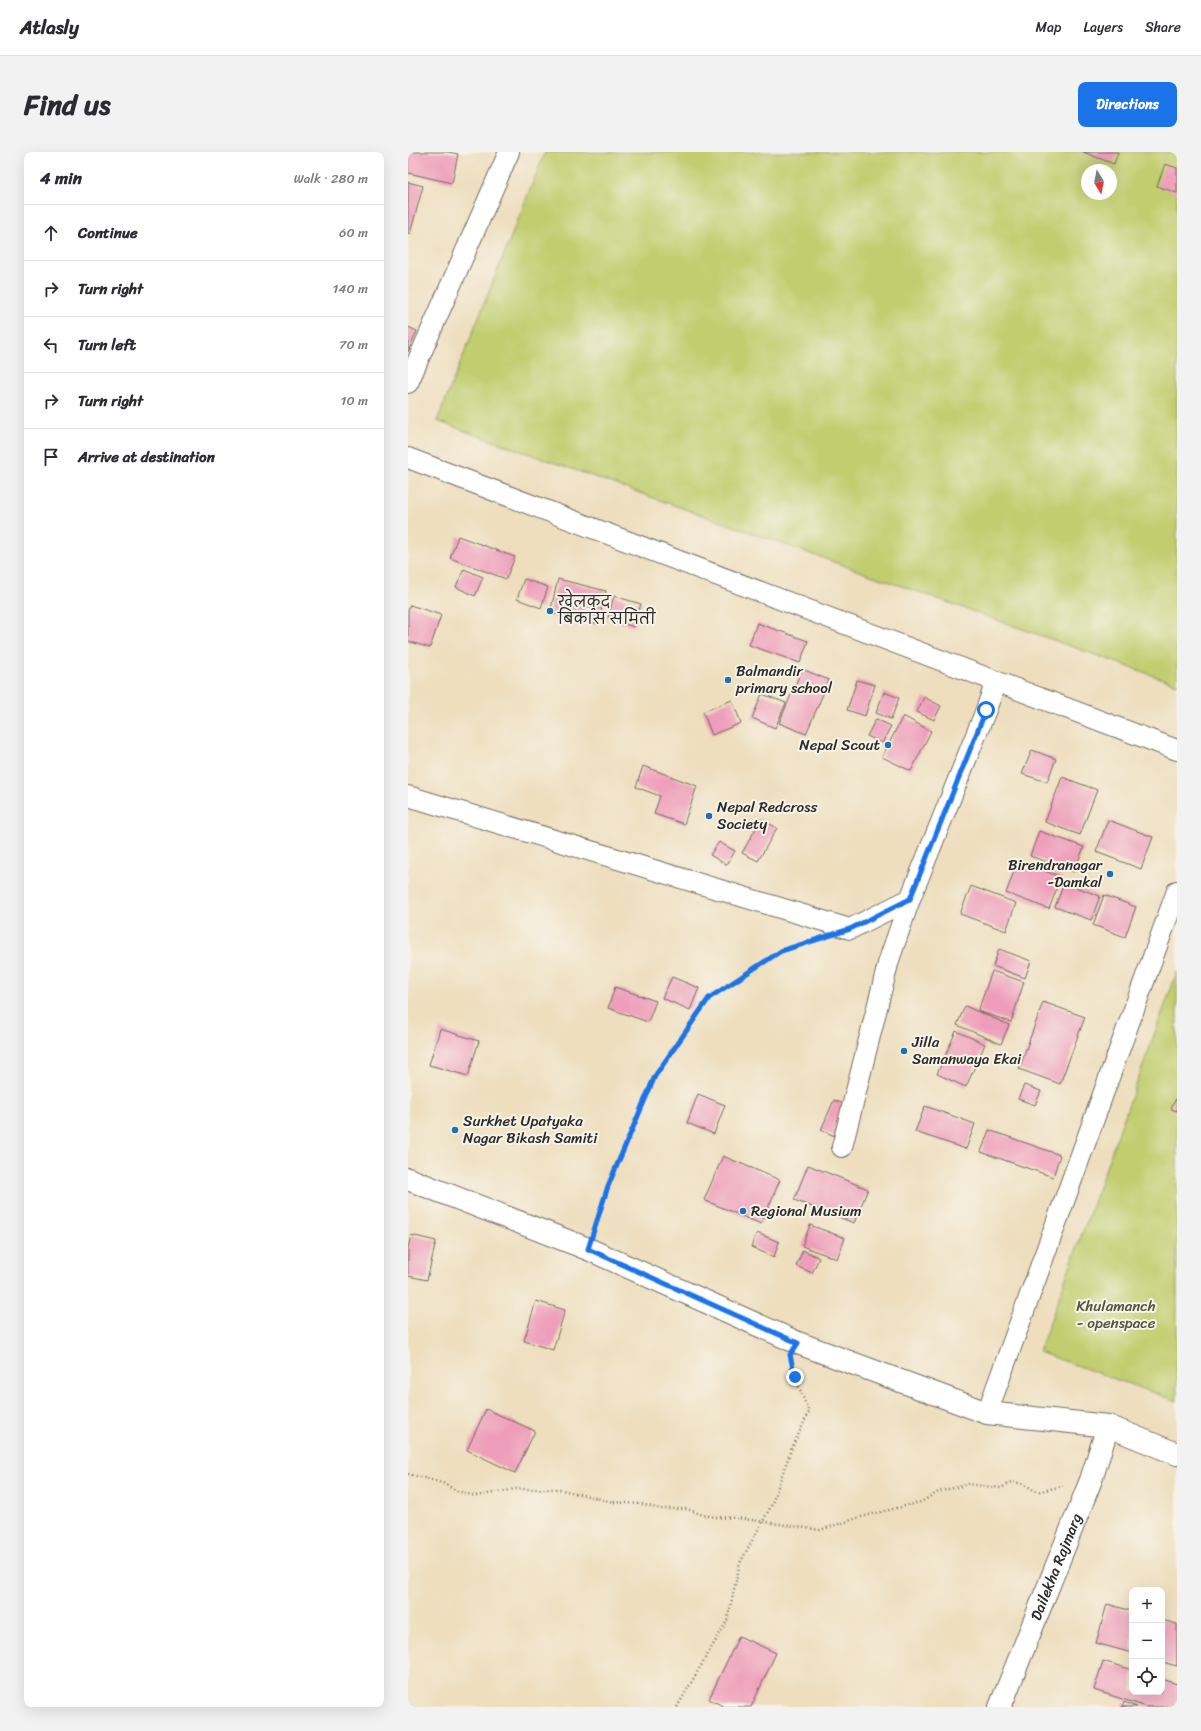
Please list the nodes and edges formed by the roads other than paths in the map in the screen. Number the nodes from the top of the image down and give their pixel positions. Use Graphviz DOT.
graph roads {
  1 [pos="509,152"];
  2 [pos="408,383"];
  3 [pos="408,458"];
  4 [pos="996,681"];
  5 [pos="1177,750"];
  6 [pos="408,796"];
  7 [pos="1177,891"];
  8 [pos="910,899"];
  9 [pos="842,1147"];
  10 [pos="408,1179"];
  11 [pos="987,1413"];
  12 [pos="1108,1426"];
  13 [pos="1177,1454"];
  14 [pos="1000,1707"];
  1 -- 2 [label="street"];
  3 -- 4 [label="street"];
  4 -- 5 [label="street"];
  4 -- 8 [label="street"];
  6 -- 8 [label="street"];
  7 -- 11 [label="street"];
  8 -- 9 [label="street"];
  10 -- 11 [label="street"];
  11 -- 12 [label="street"];
  12 -- 13 [label="street"];
  12 -- 14 [label="street, Dailekha Rajmarg"];
}
